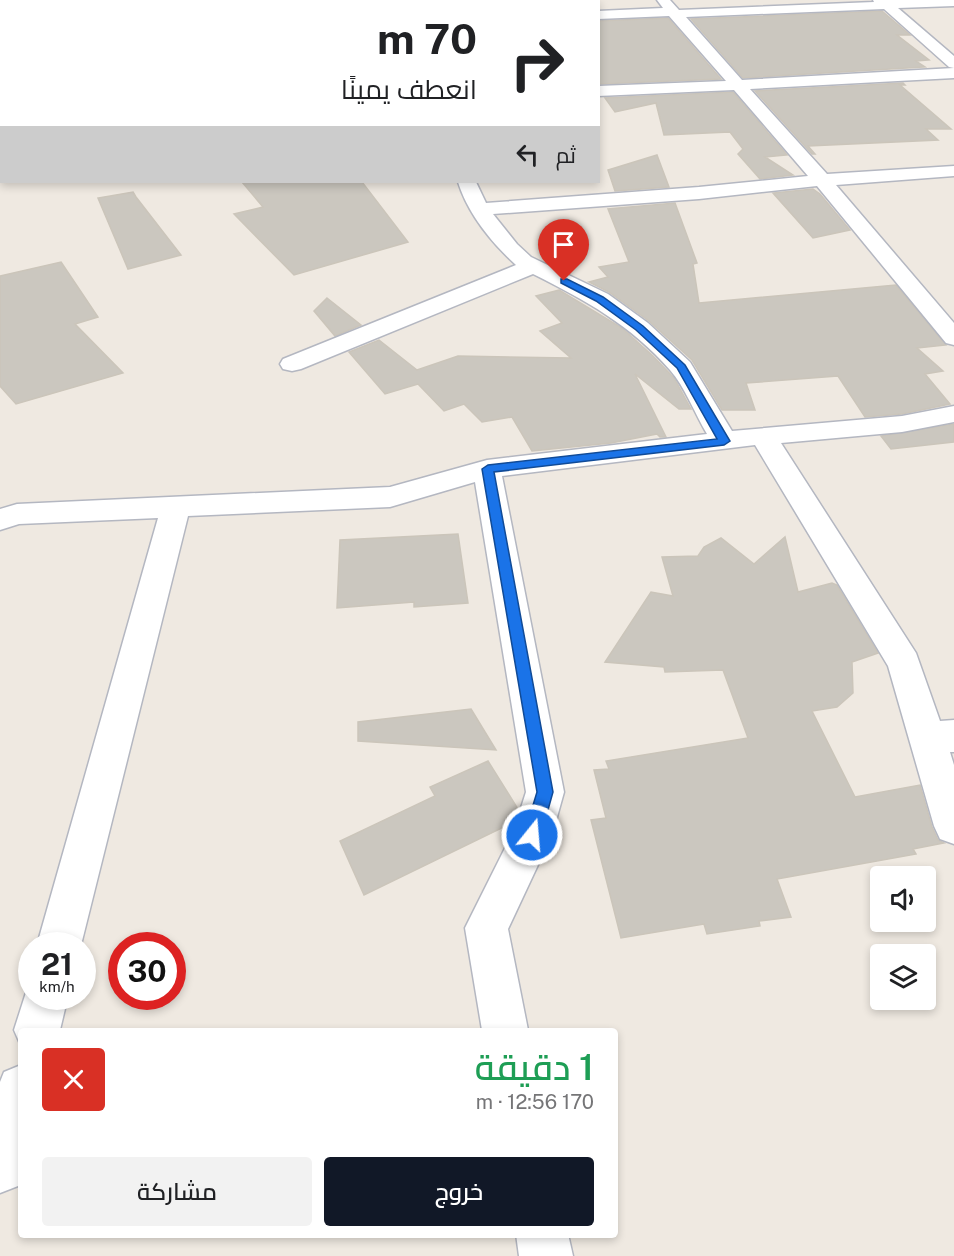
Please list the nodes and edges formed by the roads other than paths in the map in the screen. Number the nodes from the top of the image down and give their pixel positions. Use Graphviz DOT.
graph roads {
  1 [pos="883,2"];
  2 [pos="954,2"];
  3 [pos="670,8"];
  4 [pos="600,15"];
  5 [pos="954,64"];
  6 [pos="954,73"];
  7 [pos="736,84"];
  8 [pos="600,91"];
  9 [pos="954,171"];
  10 [pos="822,180"];
  11 [pos="467,183"];
  12 [pos="479,209"];
  13 [pos="534,266"];
  14 [pos="954,338"];
  15 [pos="292,364"];
  16 [pos="954,414"];
  17 [pos="763,436"];
  18 [pos="724,441"];
  19 [pos="488,469"];
  20 [pos="177,506"];
  21 [pos="0,520"];
  22 [pos="940,737"];
  23 [pos="954,826"];
  24 [pos="63,932"];
  25 [pos="42,1010"];
  26 [pos="38,1028"];
  27 [pos="505,1028"];
  28 [pos="18,1100"];
  29 [pos="0,1168"];
  30 [pos="543,1238"];
  31 [pos="546,1256"];
  1 -- 2 [label="street"];
  1 -- 3 [label="street"];
  1 -- 5 [label="street"];
  3 -- 4 [label="street"];
  3 -- 7 [label="street"];
  6 -- 7 [label="street"];
  7 -- 8 [label="street"];
  7 -- 10 [label="street"];
  9 -- 10 [label="street"];
  10 -- 12 [label="street"];
  10 -- 14 [label="street"];
  11 -- 12 [label="street"];
  12 -- 13 [label="street"];
  13 -- 15 [label="street"];
  13 -- 18 [label="street"];
  16 -- 17 [label="street"];
  17 -- 18 [label="street"];
  17 -- 22 [label="street"];
  18 -- 19 [label="street"];
  19 -- 20 [label="street"];
  19 -- 27 [label="street"];
  20 -- 21 [label="street"];
  20 -- 24 [label="street"];
  22 -- 23 [label="street"];
  25 -- 26 [label="street"];
  28 -- 29 [label="street"];
  30 -- 31 [label="street"];
}
